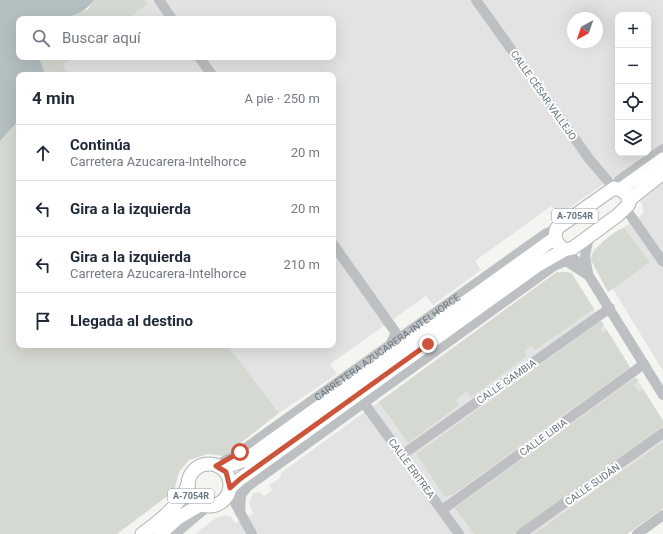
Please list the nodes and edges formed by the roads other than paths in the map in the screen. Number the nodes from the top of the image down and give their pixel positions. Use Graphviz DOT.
graph roads {
  1 [pos="159,0"];
  2 [pos="476,0"];
  3 [pos="170,16"];
  4 [pos="201,60"];
  5 [pos="210,72"];
  6 [pos="663,149"];
  7 [pos="663,159"];
  8 [pos="663,173"];
  9 [pos="622,197"];
  10 [pos="556,233"];
  11 [pos="589,237"];
  12 [pos="336,248"];
  13 [pos="564,250"];
  14 [pos="549,259"];
  15 [pos="663,262"];
  16 [pos="588,274"];
  17 [pos="531,283"];
  18 [pos="610,308"];
  19 [pos="390,347"];
  20 [pos="644,364"];
  21 [pos="663,395"];
  22 [pos="364,403"];
  23 [pos="663,433"];
  24 [pos="402,455"];
  25 [pos="219,467"];
  26 [pos="258,479"];
  27 [pos="188,485"];
  28 [pos="230,490"];
  29 [pos="204,506"];
  30 [pos="442,510"];
  31 [pos="240,513"];
  32 [pos="663,515"];
  33 [pos="142,534"];
  34 [pos="160,534"];
  35 [pos="175,534"];
  36 [pos="252,534"];
  37 [pos="459,534"];
  38 [pos="521,534"];
  39 [pos="637,534"];
  1 -- 3 [label="street"];
  2 -- 9 [label="street, CALLE CÉSAR VALLEJO"];
  4 -- 5 [label="street"];
  6 -- 9 [label="street"];
  7 -- 9 [label="main road"];
  8 -- 9 [label="main road"];
  9 -- 10 [label="main road, A-7054R"];
  9 -- 11 [label="main road, A-7054R"];
  9 -- 15 [label="street, CALLE CÉSAR VALLEJO"];
  10 -- 13 [label="main road, A-7054R"];
  10 -- 19 [label="street, CARRETERA AZUCARERA-INTELHORCE"];
  10 -- 25 [label="main road, CARRETERA AZUCARERA-INTELHORCE / A-7054R"];
  11 -- 13 [label="main road, A-7054R"];
  11 -- 16 [label="street"];
  12 -- 19 [label="street"];
  13 -- 14 [label="main road, A-7054R"];
  13 -- 16 [label="street"];
  14 -- 17 [label="street"];
  14 -- 28 [label="main road, A-7054R"];
  16 -- 17 [label="street"];
  16 -- 18 [label="street"];
  17 -- 22 [label="street"];
  18 -- 20 [label="street"];
  18 -- 24 [label="street, CALLE GAMBIA"];
  19 -- 25 [label="street, CARRETERA AZUCARERA-INTELHORCE"];
  20 -- 21 [label="street"];
  20 -- 30 [label="street, CALLE LIBIA"];
  22 -- 24 [label="street, CALLE ERITREA"];
  22 -- 26 [label="street"];
  23 -- 38 [label="street, CALLE SUDÁN"];
  24 -- 30 [label="street, CALLE ERITREA"];
  25 -- 27 [label="main road, A-7054R"];
  25 -- 28 [label="main road"];
  26 -- 28 [label="street"];
  26 -- 31 [label="street"];
  27 -- 29 [label="main road, A-7054R"];
  27 -- 33 [label="main road, A-7054R"];
  28 -- 29 [label="main road, A-7054R"];
  28 -- 31 [label="street"];
  29 -- 34 [label="main road, A-7054R"];
  29 -- 35 [label="street"];
  30 -- 37 [label="street, CALLE ERITREA"];
  31 -- 36 [label="street"];
  32 -- 39 [label="street"];
}
